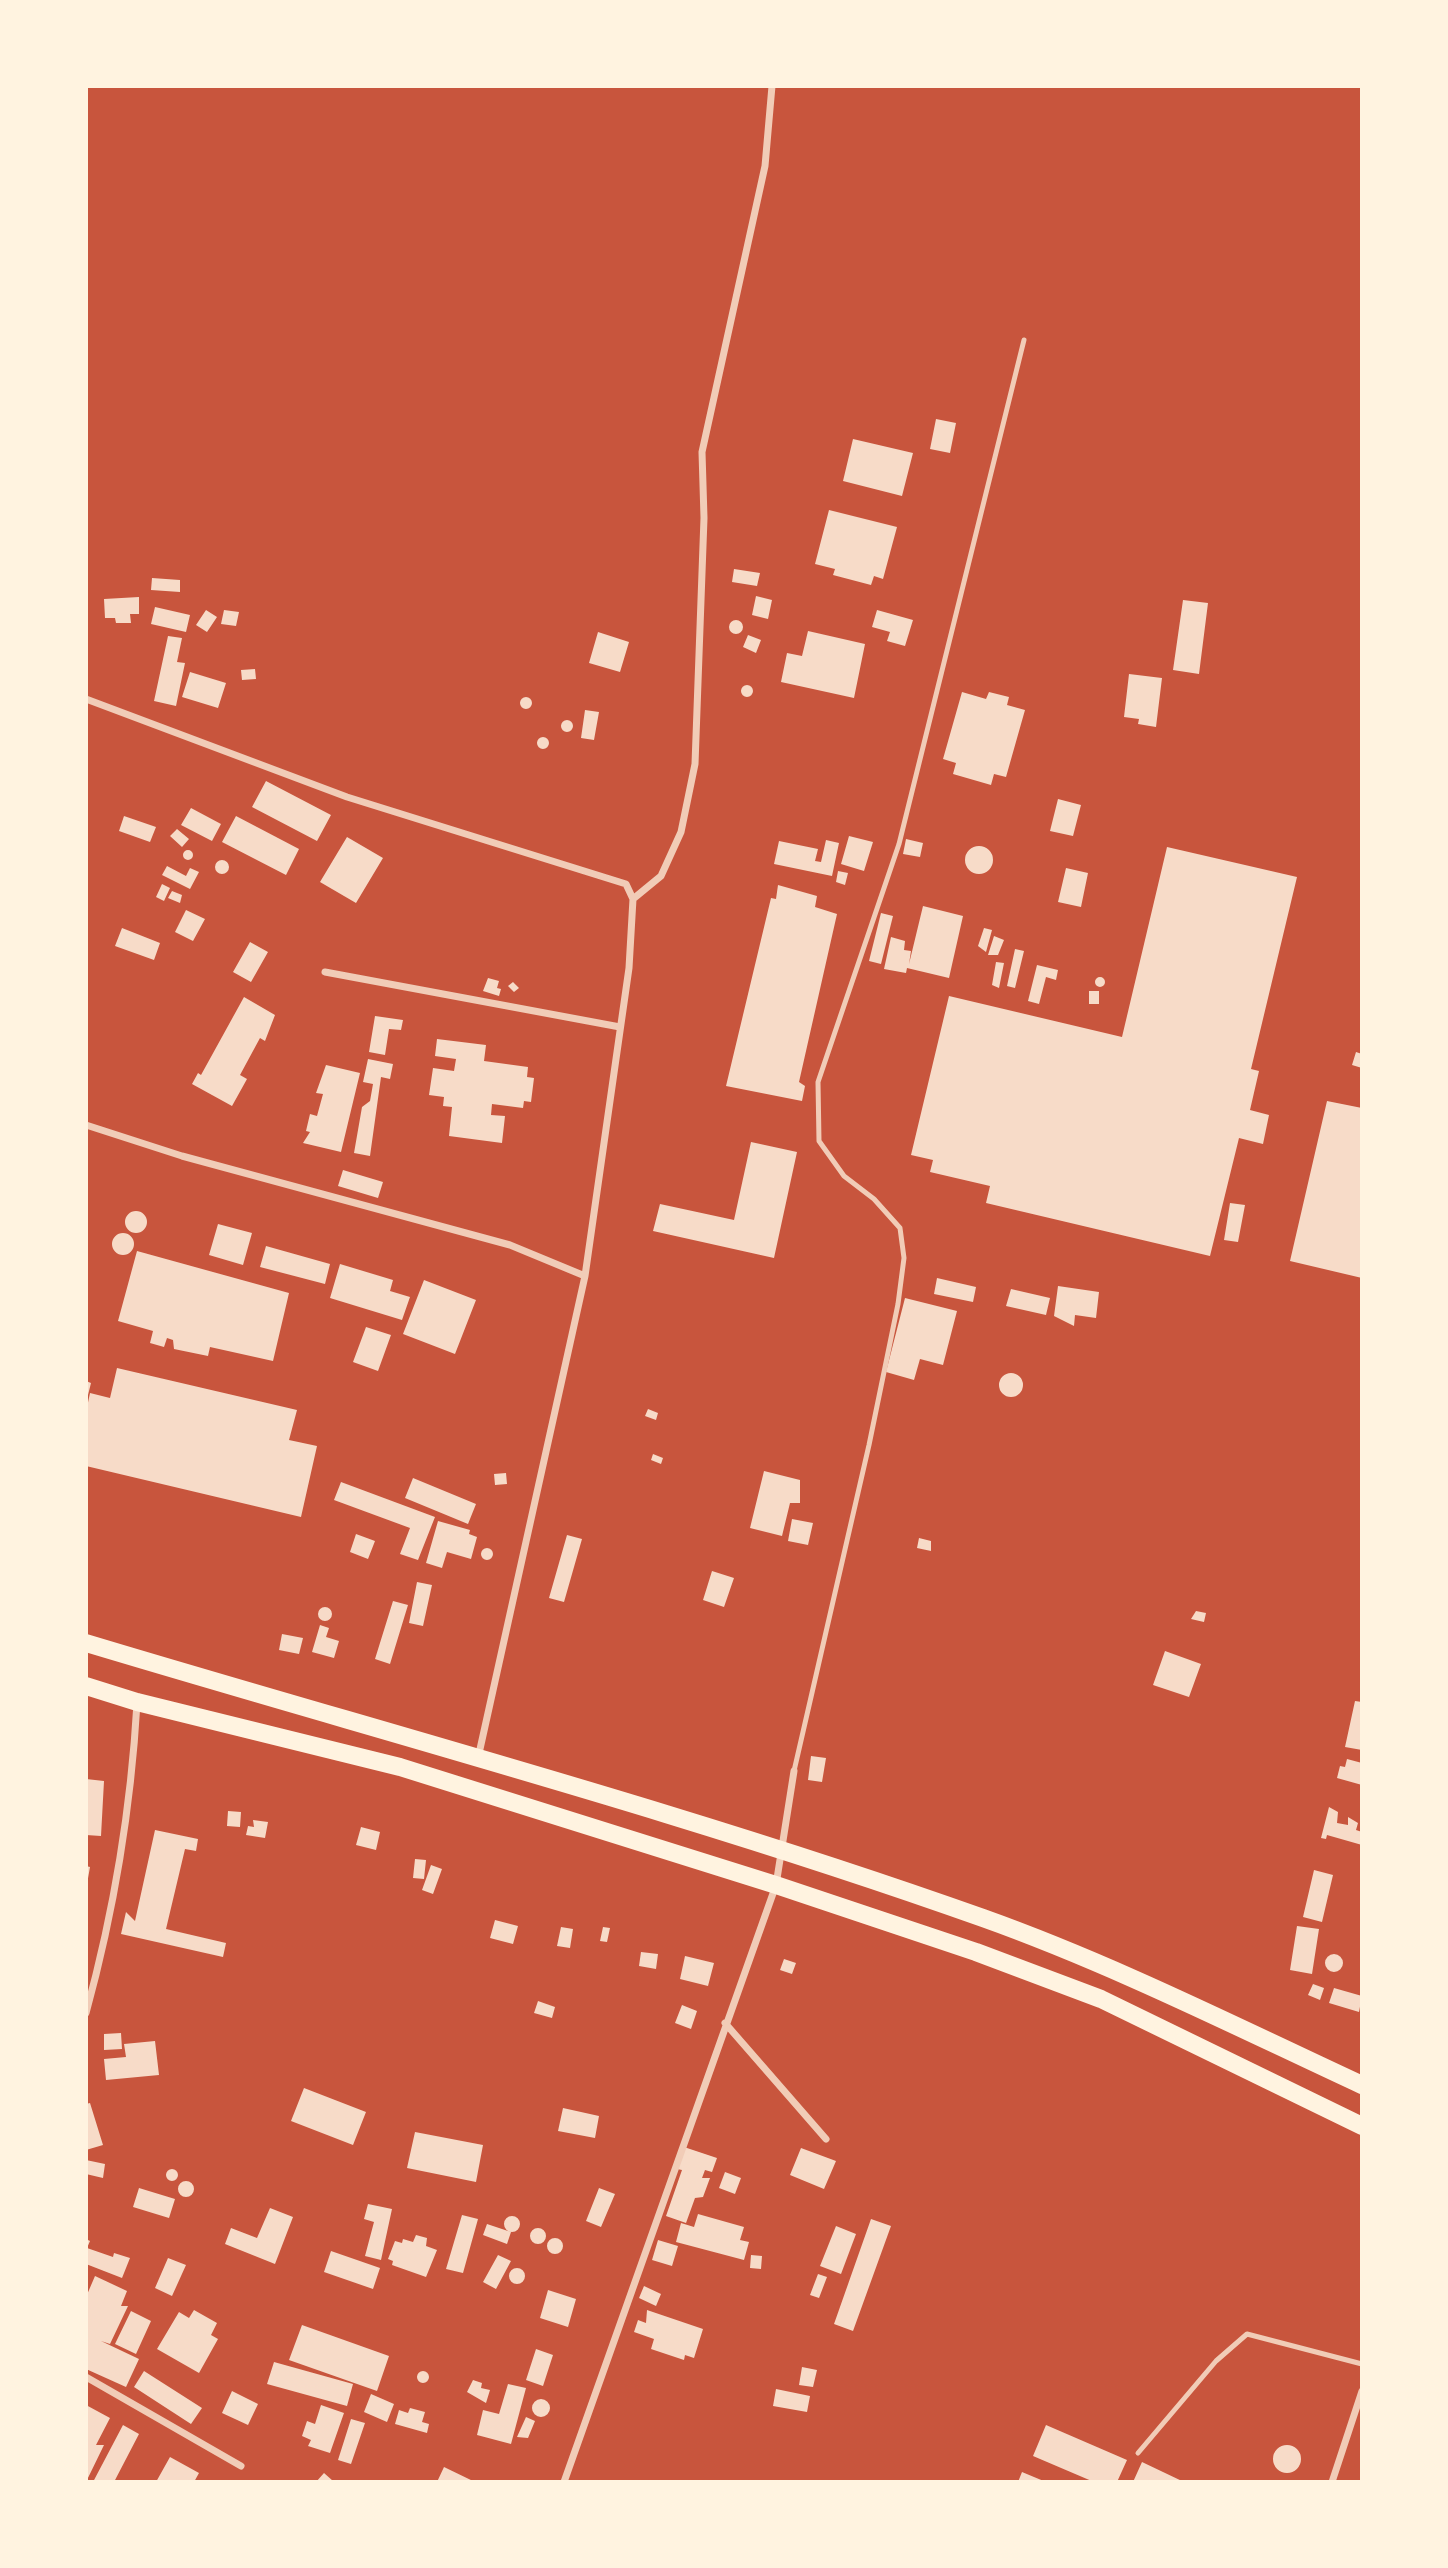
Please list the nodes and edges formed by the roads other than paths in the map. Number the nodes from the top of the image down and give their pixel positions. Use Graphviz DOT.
graph roads {
  1 [pos="772,86"];
  2 [pos="1024,340"];
  3 [pos="86,699"];
  4 [pos="633,899"];
  5 [pos="325,972"];
  6 [pos="620,1027"];
  7 [pos="86,1125"];
  8 [pos="585,1276"];
  9 [pos="86,1643"];
  10 [pos="86,1686"];
  11 [pos="137,1702"];
  12 [pos="477,1759"];
  13 [pos="794,1771"];
  14 [pos="784,1850"];
  15 [pos="776,1885"];
  16 [pos="86,2013"];
  17 [pos="725,2024"];
  18 [pos="1362,2085"];
  19 [pos="1362,2126"];
  20 [pos="826,2139"];
  21 [pos="1362,2364"];
  22 [pos="86,2377"];
  23 [pos="1362,2391"];
  24 [pos="1138,2453"];
  25 [pos="241,2466"];
  26 [pos="564,2482"];
  27 [pos="1332,2482"];
  1 -- 4 [label="street"];
  2 -- 13 [label="lane"];
  3 -- 4 [label="street"];
  4 -- 6 [label="street"];
  5 -- 6 [label="street"];
  6 -- 8 [label="street"];
  7 -- 8 [label="street"];
  8 -- 12 [label="street"];
  9 -- 12 [label="main road"];
  10 -- 11 [label="main road"];
  11 -- 15 [label="main road"];
  11 -- 16 [label="street"];
  12 -- 14 [label="main road"];
  13 -- 14 [label="street"];
  14 -- 15 [label="street"];
  14 -- 18 [label="main road"];
  15 -- 17 [label="street"];
  15 -- 19 [label="main road"];
  17 -- 20 [label="street"];
  17 -- 26 [label="street"];
  21 -- 24 [label="lane"];
  22 -- 25 [label="street"];
  23 -- 27 [label="street"];
}
